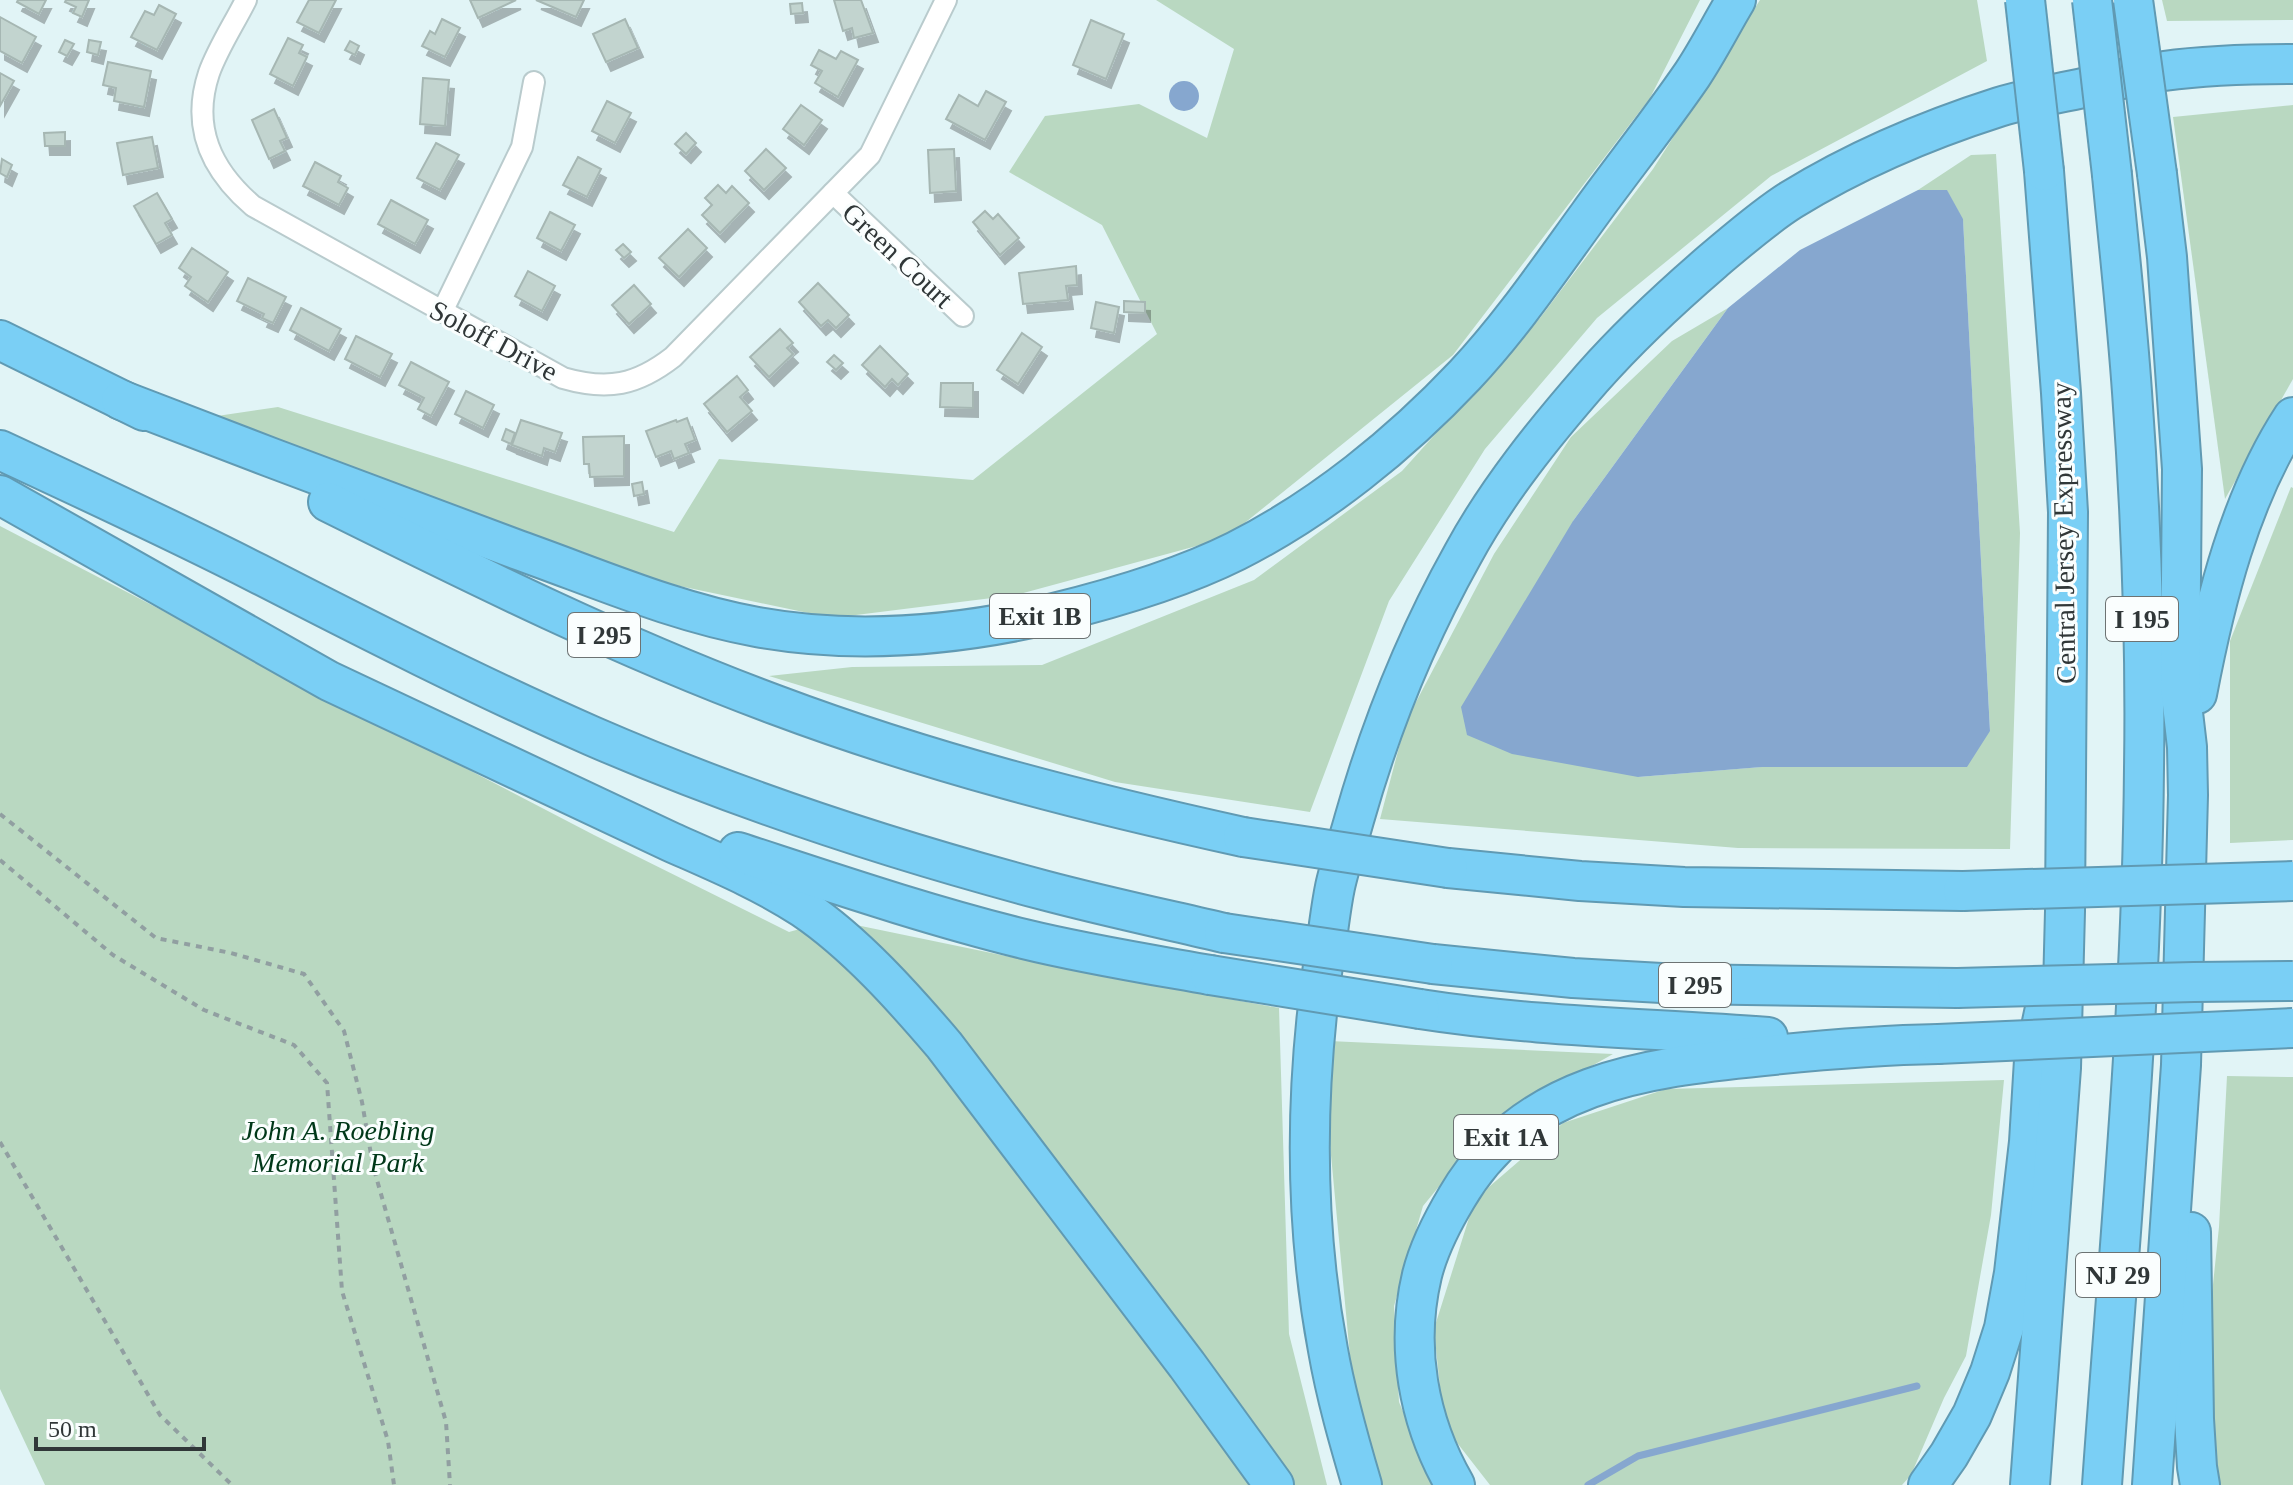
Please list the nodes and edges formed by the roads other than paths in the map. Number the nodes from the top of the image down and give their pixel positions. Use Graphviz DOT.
graph roads {
  1 [pos="246,0"];
  2 [pos="946,0"];
  3 [pos="1736,0"];
  4 [pos="2025,0"];
  5 [pos="2092,0"];
  6 [pos="2133,0"];
  7 [pos="2293,64"];
  8 [pos="534,82"];
  9 [pos="833,193"];
  10 [pos="442,312"];
  11 [pos="963,316"];
  12 [pos="0,340"];
  13 [pos="121,400"];
  14 [pos="2293,417"];
  15 [pos="0,450"];
  16 [pos="0,495"];
  17 [pos="2187,747"];
  18 [pos="583,801"];
  19 [pos="2293,881"];
  20 [pos="2293,981"];
  21 [pos="2293,1028"];
  22 [pos="1869,1045"];
  23 [pos="2048,1064"];
  24 [pos="2134,1064"];
  25 [pos="2181,1065"];
  26 [pos="1274,1485"];
  27 [pos="1362,1485"];
  28 [pos="1455,1485"];
  29 [pos="1928,1485"];
  30 [pos="2030,1485"];
  31 [pos="2102,1485"];
  32 [pos="2152,1485"];
  33 [pos="2200,1485"];
  1 -- 10 [label="street, Soloff Drive"];
  2 -- 9 [label="street, Soloff Drive"];
  3 -- 13 [label="highway, Exit 1B"];
  4 -- 23 [label="highway, Central Jersey Expressway / I 195, bridge"];
  5 -- 24 [label="highway, I 195, bridge"];
  6 -- 17 [label="highway, bridge"];
  7 -- 27 [label="highway"];
  8 -- 10 [label="street"];
  9 -- 10 [label="street, Soloff Drive"];
  9 -- 11 [label="street, Green Court"];
  12 -- 13 [label="highway, I 295"];
  13 -- 19 [label="highway, I 295, bridge"];
  14 -- 17 [label="highway"];
  15 -- 20 [label="highway, I 295, bridge"];
  16 -- 18 [label="highway"];
  17 -- 25 [label="highway"];
  18 -- 22 [label="highway, bridge"];
  18 -- 26 [label="highway"];
  21 -- 22 [label="highway, bridge"];
  22 -- 28 [label="highway, Exit 1A"];
  23 -- 29 [label="highway"];
  23 -- 30 [label="highway, NJ 29"];
  24 -- 31 [label="highway, NJ 29"];
  25 -- 32 [label="highway"];
  25 -- 33 [label="highway"];
}
